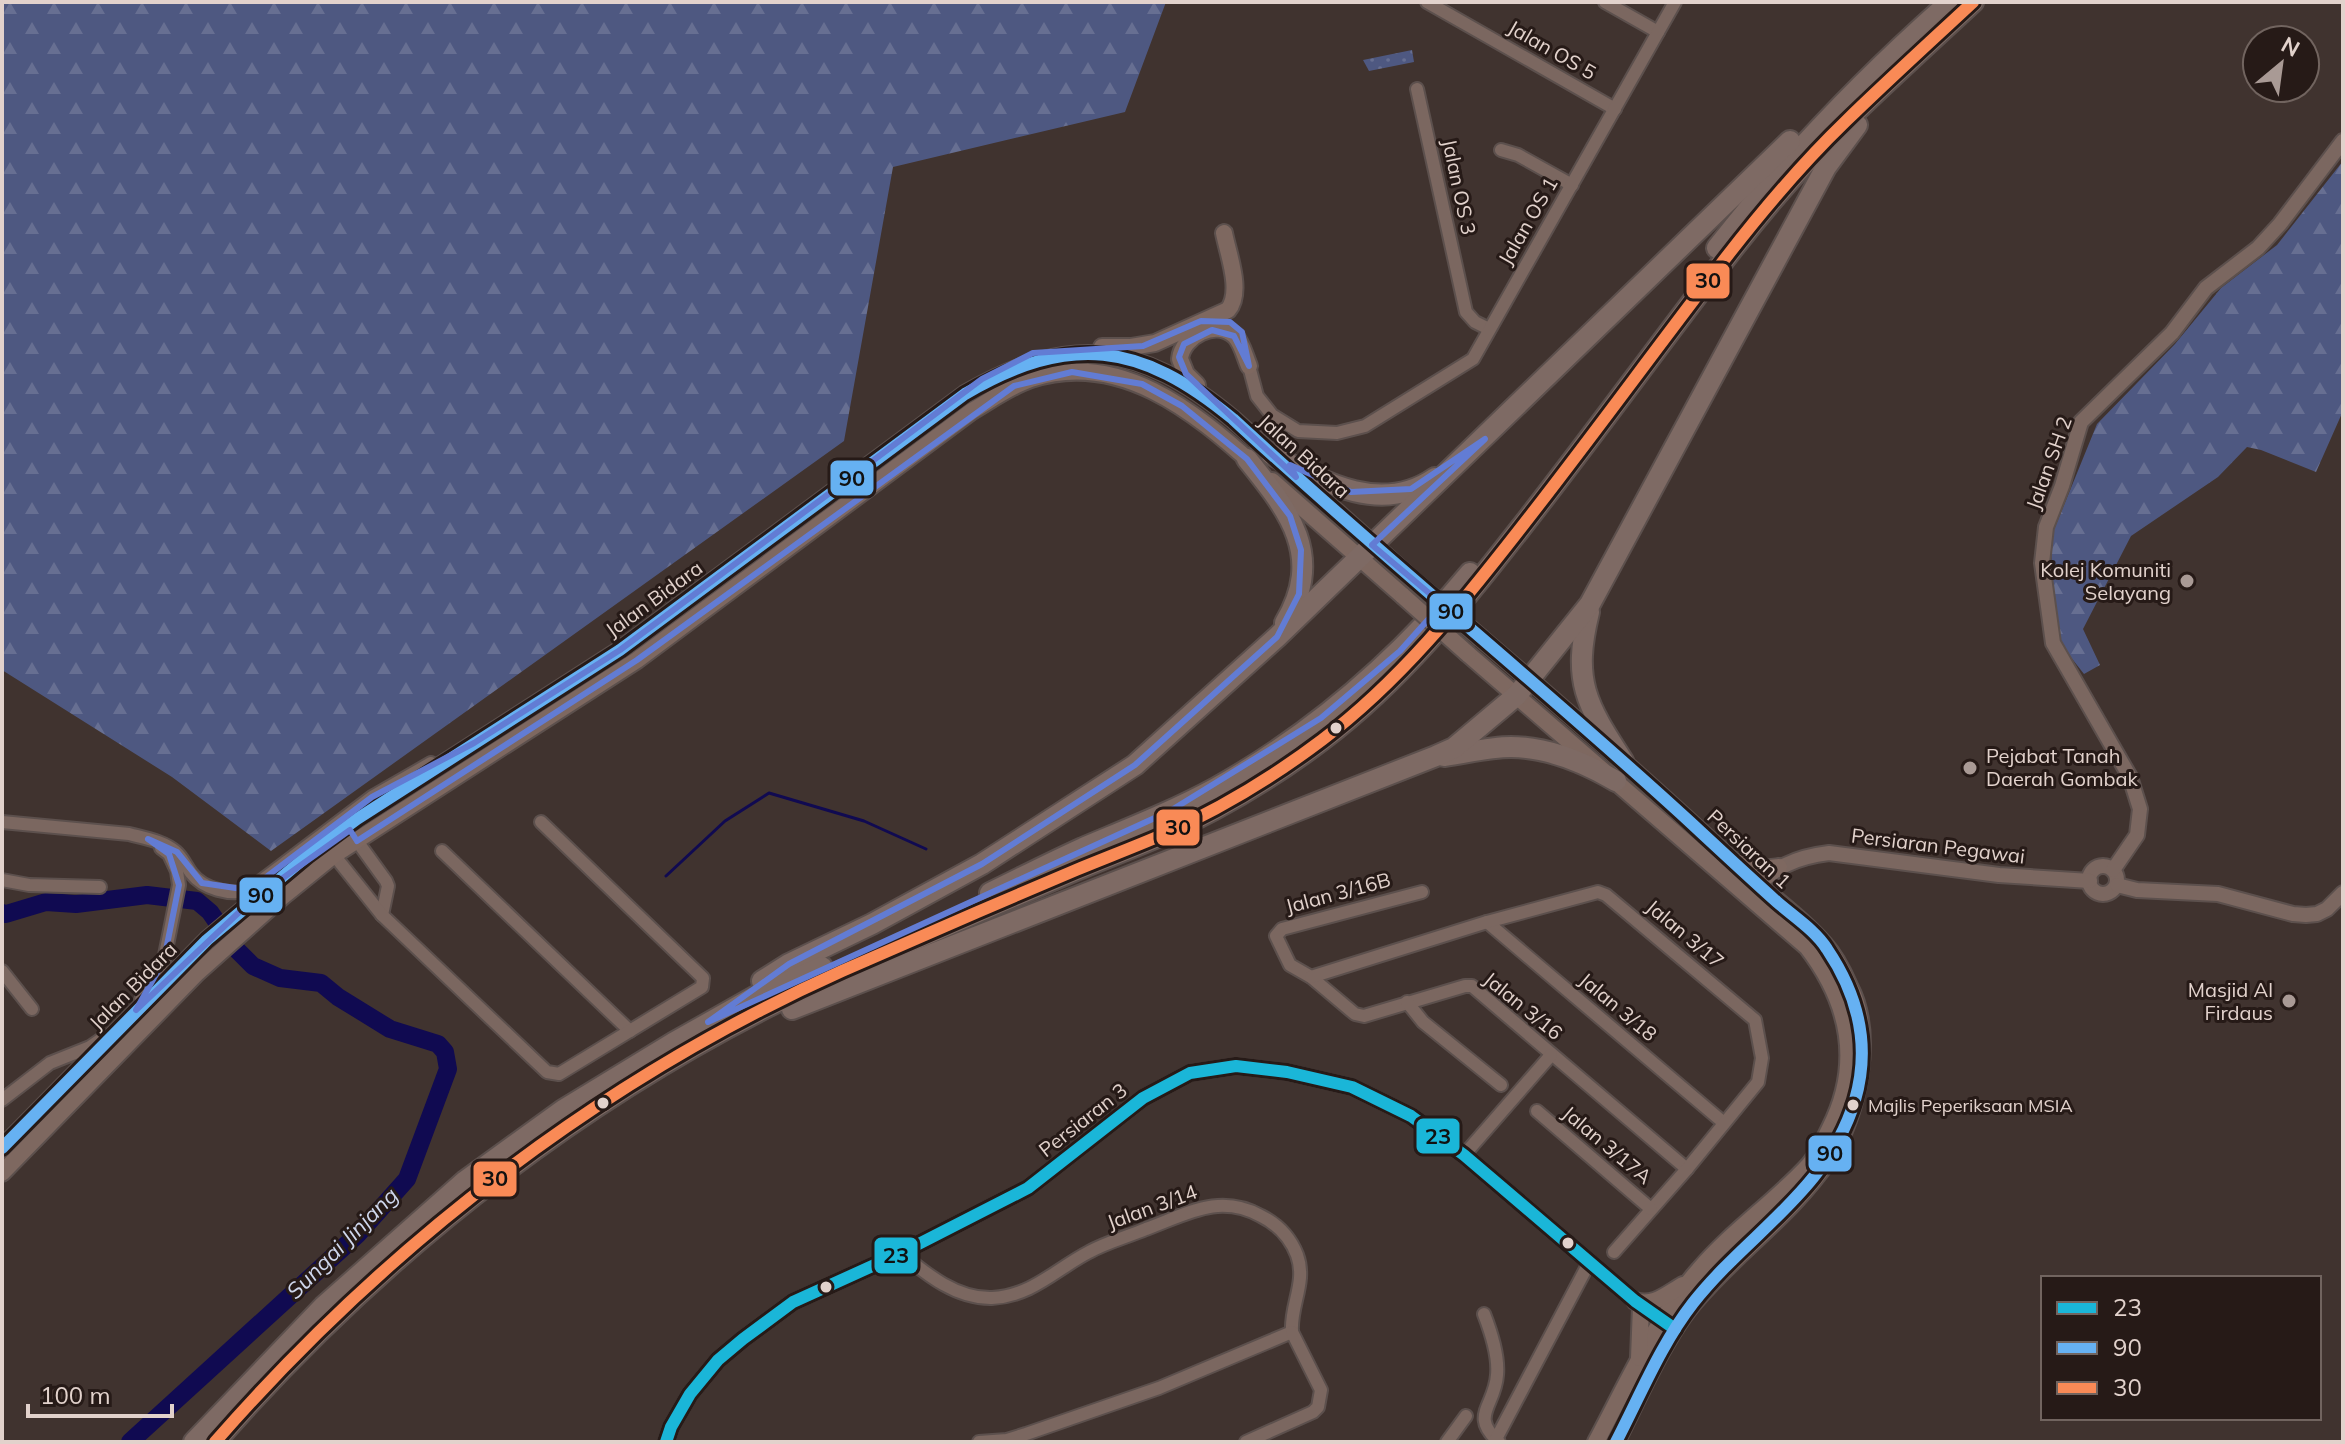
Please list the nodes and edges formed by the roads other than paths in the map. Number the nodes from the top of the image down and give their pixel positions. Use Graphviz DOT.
graph roads {
  1 [pos="1427,2"];
  2 [pos="1605,2"];
  3 [pos="1675,2"];
  4 [pos="1939,2"];
  5 [pos="1950,2"];
  6 [pos="1973,2"];
  7 [pos="1658,32"];
  8 [pos="1881,88"];
  9 [pos="1417,89"];
  10 [pos="1615,109"];
  11 [pos="2343,141"];
  12 [pos="1501,150"];
  13 [pos="1572,185"];
  14 [pos="1224,233"];
  15 [pos="1201,321"];
  16 [pos="1489,329"];
  17 [pos="1249,366"];
  18 [pos="965,394"];
  19 [pos="1233,419"];
  20 [pos="1485,439"];
  21 [pos="1271,454"];
  22 [pos="1247,459"];
  23 [pos="1365,552"];
  24 [pos="1590,604"];
  25 [pos="1277,637"];
  26 [pos="1523,687"];
  27 [pos="474,743"];
  28 [pos="1436,756"];
  29 [pos="1623,761"];
  30 [pos="1616,781"];
  31 [pos="2,822"];
  32 [pos="541,822"];
  33 [pos="148,839"];
  34 [pos="357,841"];
  35 [pos="442,851"];
  36 [pos="334,855"];
  37 [pos="1728,857"];
  38 [pos="1779,867"];
  39 [pos="2115,878"];
  40 [pos="2,880"];
  41 [pos="2090,881"];
  42 [pos="100,887"];
  43 [pos="1753,891"];
  44 [pos="1422,892"];
  45 [pos="2343,893"];
  46 [pos="252,900"];
  47 [pos="382,915"];
  48 [pos="1487,922"];
  49 [pos="2,971"];
  50 [pos="1311,977"];
  51 [pos="1407,1002"];
  52 [pos="32,1009"];
  53 [pos="136,1010"];
  54 [pos="708,1022"];
  55 [pos="630,1031"];
  56 [pos="1551,1055"];
  57 [pos="670,1061"];
  58 [pos="1501,1085"];
  59 [pos="2,1100"];
  60 [pos="1537,1111"];
  61 [pos="1724,1123"];
  62 [pos="2,1148"];
  63 [pos="1464,1155"];
  64 [pos="1687,1169"];
  65 [pos="2,1173"];
  66 [pos="1651,1209"];
  67 [pos="1614,1252"];
  68 [pos="901,1253"];
  69 [pos="1589,1263"];
  70 [pos="1690,1281"];
  71 [pos="1638,1304"];
  72 [pos="1484,1314"];
  73 [pos="1669,1326"];
  74 [pos="1292,1332"];
  75 [pos="1639,1363"];
  76 [pos="1466,1416"];
  77 [pos="1497,1441"];
  78 [pos="194,1442"];
  79 [pos="215,1442"];
  80 [pos="666,1442"];
  81 [pos="979,1442"];
  82 [pos="1246,1442"];
  83 [pos="1447,1442"];
  84 [pos="1596,1442"];
  85 [pos="1616,1442"];
  1 -- 10 [label="street, Jalan OS 5"];
  2 -- 7 [label="street"];
  3 -- 7 [label="street, Jalan OS 1"];
  4 -- 20 [label="highway"];
  5 -- 54 [label="highway"];
  6 -- 8 [label="highway"];
  7 -- 10 [label="street, Jalan OS 1"];
  8 -- 24 [label="highway"];
  8 -- 57 [label="highway"];
  9 -- 16 [label="street, Jalan OS 3"];
  10 -- 13 [label="street, Jalan OS 1"];
  11 -- 39 [label="street, Jalan SH 2"];
  12 -- 13 [label="street"];
  13 -- 16 [label="street, Jalan OS 1"];
  14 -- 15 [label="main road"];
  15 -- 17 [label="main road"];
  15 -- 18 [label="main road"];
  16 -- 17 [label="street, Jalan OS 1"];
  17 -- 19 [label="main road"];
  18 -- 19 [label="main road, Jalan Bidara"];
  18 -- 27 [label="main road, Jalan Bidara"];
  19 -- 21 [label="main road, Jalan Bidara"];
  20 -- 21 [label="highway"];
  20 -- 23 [label="highway"];
  21 -- 23 [label="main road, Jalan Bidara"];
  22 -- 23 [label="main road, Jalan Bidara"];
  22 -- 25 [label="highway"];
  22 -- 34 [label="main road, Jalan Bidara"];
  23 -- 25 [label="highway"];
  23 -- 26 [label="main road, bridge"];
  23 -- 26 [label="main road, bridge"];
  24 -- 26 [label="highway"];
  24 -- 29 [label="highway"];
  25 -- 54 [label="highway"];
  26 -- 28 [label="highway"];
  26 -- 29 [label="main road, Persiaran 1"];
  26 -- 30 [label="main road, Persiaran 1"];
  27 -- 33 [label="street"];
  27 -- 46 [label="main road, Jalan Bidara"];
  28 -- 30 [label="highway"];
  28 -- 57 [label="highway"];
  29 -- 37 [label="main road, Persiaran 1"];
  30 -- 43 [label="main road, Persiaran 1"];
  31 -- 33 [label="street"];
  32 -- 55 [label="street"];
  33 -- 53 [label="street"];
  34 -- 36 [label="main road, Jalan Bidara"];
  34 -- 46 [label="main road"];
  34 -- 47 [label="street"];
  35 -- 55 [label="street"];
  36 -- 47 [label="street"];
  36 -- 65 [label="main road, Jalan Bidara"];
  37 -- 38 [label="main road"];
  37 -- 43 [label="main road, Persiaran 1"];
  38 -- 41 [label="street, Persiaran Pegawai"];
  38 -- 43 [label="street, Persiaran Pegawai"];
  39 -- 41 [label="street"];
  39 -- 41 [label="street"];
  39 -- 45 [label="street"];
  40 -- 42 [label="street"];
  43 -- 70 [label="main road, Persiaran 1"];
  43 -- 73 [label="main road, Persiaran 1"];
  44 -- 50 [label="street, Jalan 3/16B"];
  46 -- 53 [label="main road, Jalan Bidara"];
  47 -- 55 [label="street"];
  48 -- 50 [label="street, Jalan 3/17"];
  48 -- 61 [label="street, Jalan 3/18"];
  48 -- 61 [label="street, Jalan 3/17"];
  49 -- 52 [label="street"];
  50 -- 51 [label="street, Jalan 3/16"];
  51 -- 56 [label="street, Jalan 3/16"];
  51 -- 58 [label="street"];
  53 -- 59 [label="street"];
  53 -- 62 [label="main road, Jalan Bidara"];
  54 -- 78 [label="highway"];
  56 -- 63 [label="street"];
  56 -- 64 [label="street, Jalan 3/16"];
  57 -- 79 [label="highway"];
  60 -- 66 [label="street, Jalan 3/17A"];
  61 -- 64 [label="street, Jalan 3/17"];
  63 -- 68 [label="street, Persiaran 3"];
  63 -- 69 [label="street, Persiaran 3"];
  64 -- 66 [label="street, Jalan 3/17"];
  66 -- 67 [label="street, Jalan 3/17"];
  68 -- 74 [label="street, Jalan 3/14"];
  68 -- 80 [label="street, Persiaran 3"];
  69 -- 71 [label="street, Persiaran 3"];
  69 -- 77 [label="street"];
  70 -- 71 [label="main road"];
  70 -- 73 [label="main road, Persiaran 1"];
  71 -- 73 [label="street, Persiaran 3"];
  71 -- 75 [label="main road"];
  72 -- 77 [label="street"];
  73 -- 75 [label="main road, Persiaran 1"];
  73 -- 85 [label="main road, Persiaran 1"];
  74 -- 81 [label="street"];
  74 -- 82 [label="street"];
  75 -- 84 [label="main road, Persiaran 1"];
  76 -- 83 [label="street"];
}
